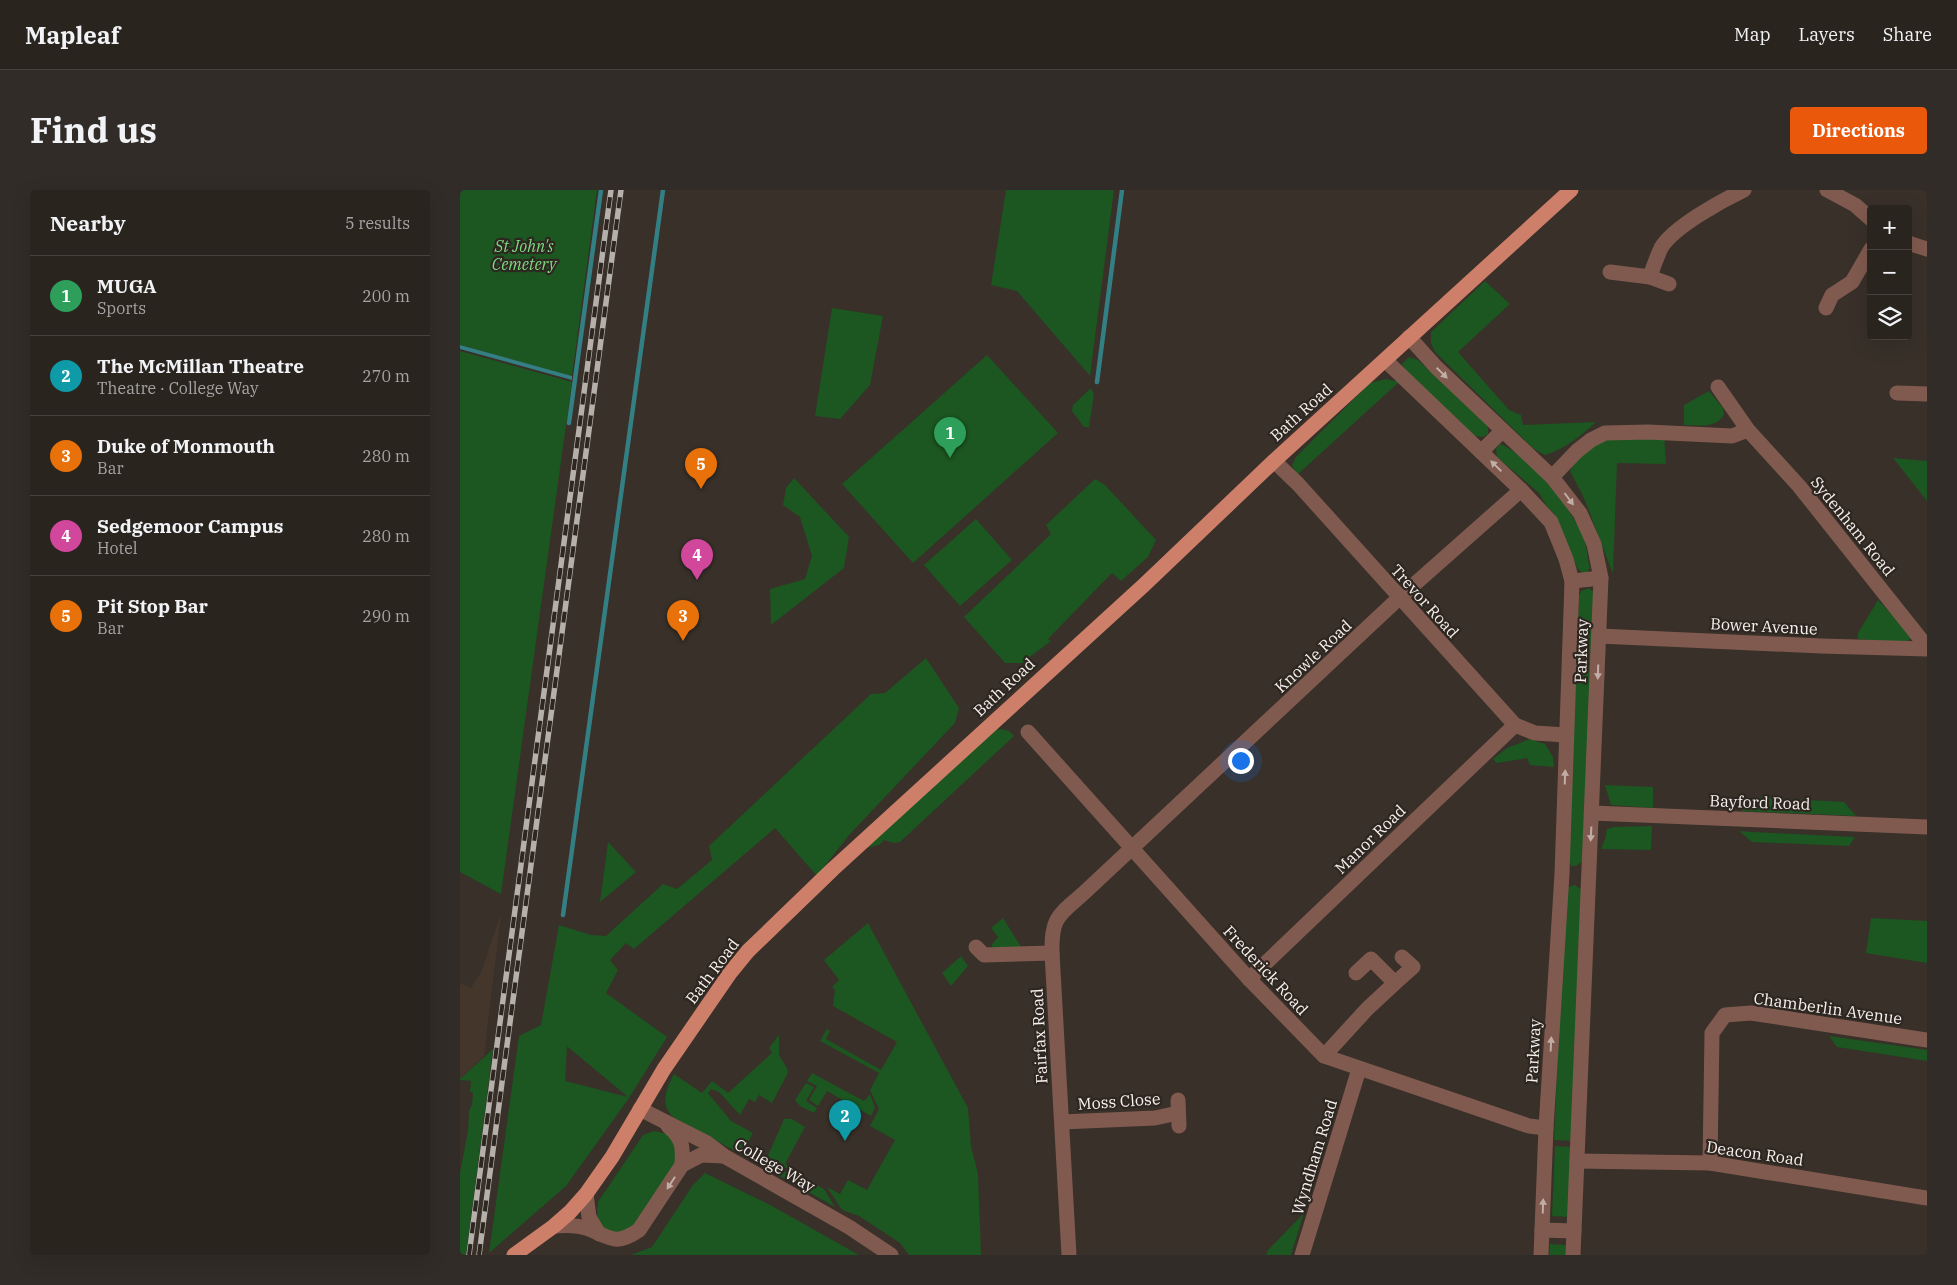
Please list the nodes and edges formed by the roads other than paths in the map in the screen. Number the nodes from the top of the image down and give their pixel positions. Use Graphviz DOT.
graph roads {
  1 [pos="1571,190"];
  2 [pos="1744,190"];
  3 [pos="1827,190"];
  4 [pos="1728,193"];
  5 [pos="1867,216"];
  6 [pos="1912,244"];
  7 [pos="1927,249"];
  8 [pos="1870,250"];
  9 [pos="1610,272"];
  10 [pos="1650,277"];
  11 [pos="1669,284"];
  12 [pos="1826,297"];
  13 [pos="1409,337"];
  14 [pos="1385,360"];
  15 [pos="1718,387"];
  16 [pos="1918,391"];
  17 [pos="1896,393"];
  18 [pos="1748,430"];
  19 [pos="1502,431"];
  20 [pos="1481,452"];
  21 [pos="1274,461"];
  22 [pos="1552,477"];
  23 [pos="1521,490"];
  24 [pos="1601,578"];
  25 [pos="1572,581"];
  26 [pos="1399,598"];
  27 [pos="1599,636"];
  28 [pos="1927,648"];
  29 [pos="1515,725"];
  30 [pos="1028,732"];
  31 [pos="1566,735"];
  32 [pos="1592,814"];
  33 [pos="1927,827"];
  34 [pos="1131,849"];
  35 [pos="1562,874"];
  36 [pos="1589,876"];
  37 [pos="976,947"];
  38 [pos="1052,953"];
  39 [pos="1402,956"];
  40 [pos="1356,972"];
  41 [pos="1249,979"];
  42 [pos="1395,984"];
  43 [pos="1927,1040"];
  44 [pos="1324,1056"];
  45 [pos="1358,1069"];
  46 [pos="640,1109"];
  47 [pos="1179,1113"];
  48 [pos="1062,1122"];
  49 [pos="666,1124"];
  50 [pos="1546,1128"];
  51 [pos="724,1156"];
  52 [pos="1577,1161"];
  53 [pos="1710,1163"];
  54 [pos="682,1165"];
  55 [pos="586,1194"];
  56 [pos="1927,1198"];
  57 [pos="554,1226"];
  58 [pos="1542,1230"];
  59 [pos="1574,1231"];
  60 [pos="600,1235"];
  61 [pos="514,1255"];
  62 [pos="891,1255"];
  63 [pos="1069,1255"];
  64 [pos="1302,1255"];
  65 [pos="1541,1255"];
  66 [pos="1573,1255"];
  1 -- 13 [label="main road, Bath Road"];
  2 -- 4 [label="street"];
  3 -- 5 [label="street"];
  4 -- 10 [label="street"];
  6 -- 7 [label="street"];
  8 -- 12 [label="street"];
  9 -- 10 [label="street"];
  10 -- 11 [label="street"];
  13 -- 14 [label="main road, Bath Road"];
  13 -- 19 [label="street, Parkway, one-way"];
  14 -- 20 [label="street, Parkway"];
  14 -- 21 [label="main road, Bath Road"];
  15 -- 18 [label="street, Sydenham Road"];
  16 -- 17 [label="street"];
  18 -- 22 [label="street"];
  18 -- 28 [label="street, Sydenham Road"];
  19 -- 20 [label="street"];
  19 -- 22 [label="street, Parkway"];
  23 -- 20 [label="street, Parkway, one-way"];
  21 -- 26 [label="street, Trevor Road"];
  21 -- 46 [label="main road, Bath Road"];
  22 -- 24 [label="street, Parkway, one-way"];
  23 -- 25 [label="street, Parkway"];
  23 -- 26 [label="street, Knowle Road"];
  24 -- 25 [label="street"];
  24 -- 27 [label="street, Parkway"];
  25 -- 31 [label="street, Parkway"];
  26 -- 29 [label="street, Trevor Road"];
  26 -- 34 [label="street, Knowle Road"];
  27 -- 28 [label="street, Bower Avenue"];
  27 -- 32 [label="street, Parkway, one-way"];
  29 -- 31 [label="street, Trevor Road"];
  29 -- 41 [label="street, Manor Road"];
  30 -- 34 [label="street, Frederick Road"];
  35 -- 31 [label="street, Parkway, one-way"];
  32 -- 33 [label="street, Bayford Road"];
  32 -- 36 [label="street, Parkway, one-way"];
  34 -- 38 [label="street, Fairfax Road"];
  34 -- 41 [label="street, Frederick Road"];
  35 -- 36 [label="street"];
  50 -- 35 [label="street, Parkway, one-way"];
  36 -- 52 [label="street, Parkway"];
  37 -- 38 [label="street"];
  38 -- 48 [label="street, Fairfax Road"];
  39 -- 42 [label="street"];
  40 -- 42 [label="street"];
  41 -- 44 [label="street, Frederick Road"];
  42 -- 44 [label="street"];
  43 -- 53 [label="street, Chamberlin Avenue"];
  44 -- 45 [label="street, Frederick Road"];
  45 -- 50 [label="street, Frederick Road"];
  45 -- 64 [label="street, Wyndham Road"];
  46 -- 49 [label="street, College Way"];
  46 -- 55 [label="main road, Bath Road"];
  47 -- 48 [label="street, Moss Close"];
  48 -- 63 [label="street, Fairfax Road"];
  49 -- 51 [label="street, College Way"];
  49 -- 54 [label="street"];
  58 -- 50 [label="street, Parkway, one-way"];
  51 -- 54 [label="street"];
  51 -- 62 [label="street, College Way"];
  52 -- 53 [label="street, Deacon Road"];
  52 -- 59 [label="street, Parkway"];
  53 -- 56 [label="street, Deacon Road"];
  54 -- 60 [label="street, one-way"];
  55 -- 57 [label="main road, Bath Road"];
  55 -- 60 [label="street"];
  57 -- 60 [label="street"];
  57 -- 61 [label="main road, Bath Road"];
  58 -- 59 [label="street"];
  58 -- 65 [label="street, Parkway"];
  59 -- 66 [label="street, Parkway"];
}
